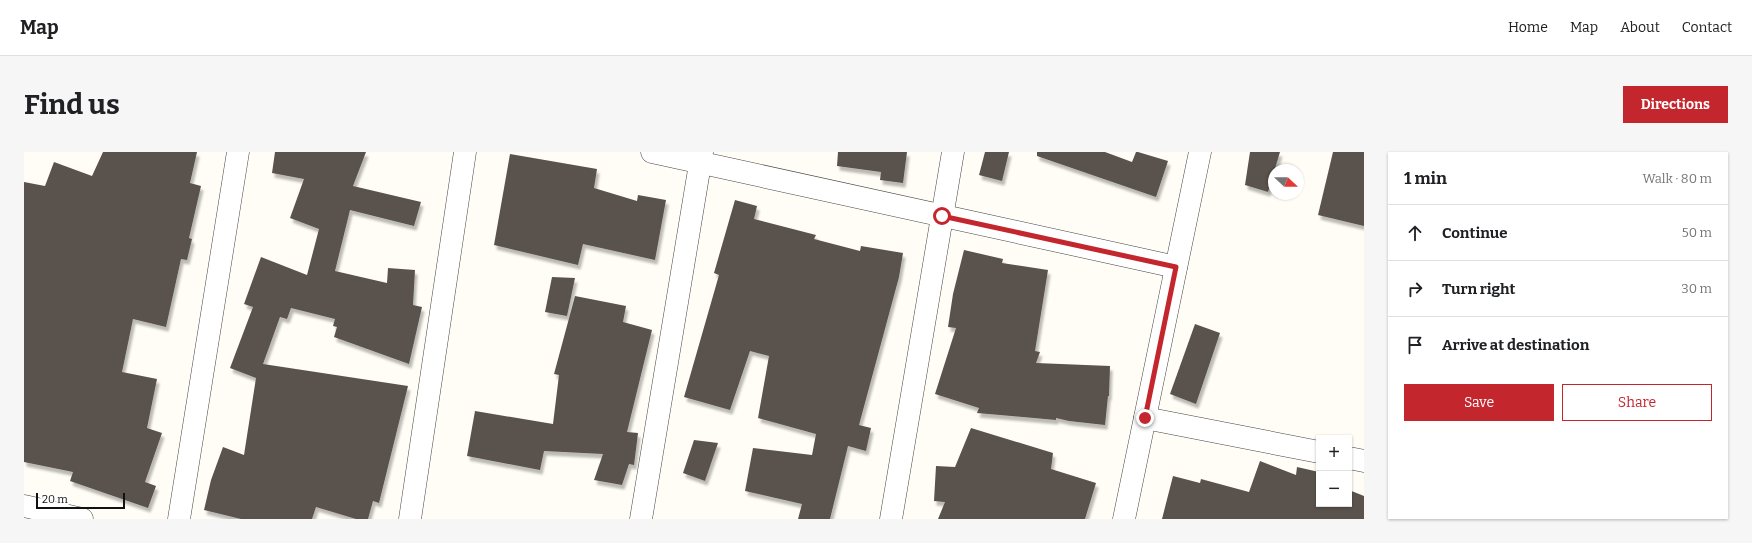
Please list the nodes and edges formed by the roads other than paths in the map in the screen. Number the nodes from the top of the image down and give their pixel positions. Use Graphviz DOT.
graph roads {
  1 [pos="238,152"];
  2 [pos="465,152"];
  3 [pos="652,152"];
  4 [pos="953,152"];
  5 [pos="1200,152"];
  6 [pos="702,158"];
  7 [pos="942,216"];
  8 [pos="1176,267"];
  9 [pos="1145,418"];
  10 [pos="1316,451"];
  11 [pos="1352,459"];
  12 [pos="1364,461"];
  13 [pos="24,506"];
  14 [pos="82,519"];
  15 [pos="179,519"];
  16 [pos="410,519"];
  17 [pos="641,519"];
  18 [pos="891,519"];
  19 [pos="1124,519"];
  1 -- 15 [label="street"];
  2 -- 16 [label="street"];
  3 -- 6 [label="street"];
  4 -- 7 [label="street"];
  5 -- 8 [label="street"];
  6 -- 7 [label="street"];
  6 -- 17 [label="street"];
  7 -- 8 [label="street"];
  7 -- 18 [label="street"];
  8 -- 9 [label="street"];
  9 -- 10 [label="street"];
  9 -- 19 [label="street"];
  11 -- 12 [label="street"];
  13 -- 14 [label="street"];
}
